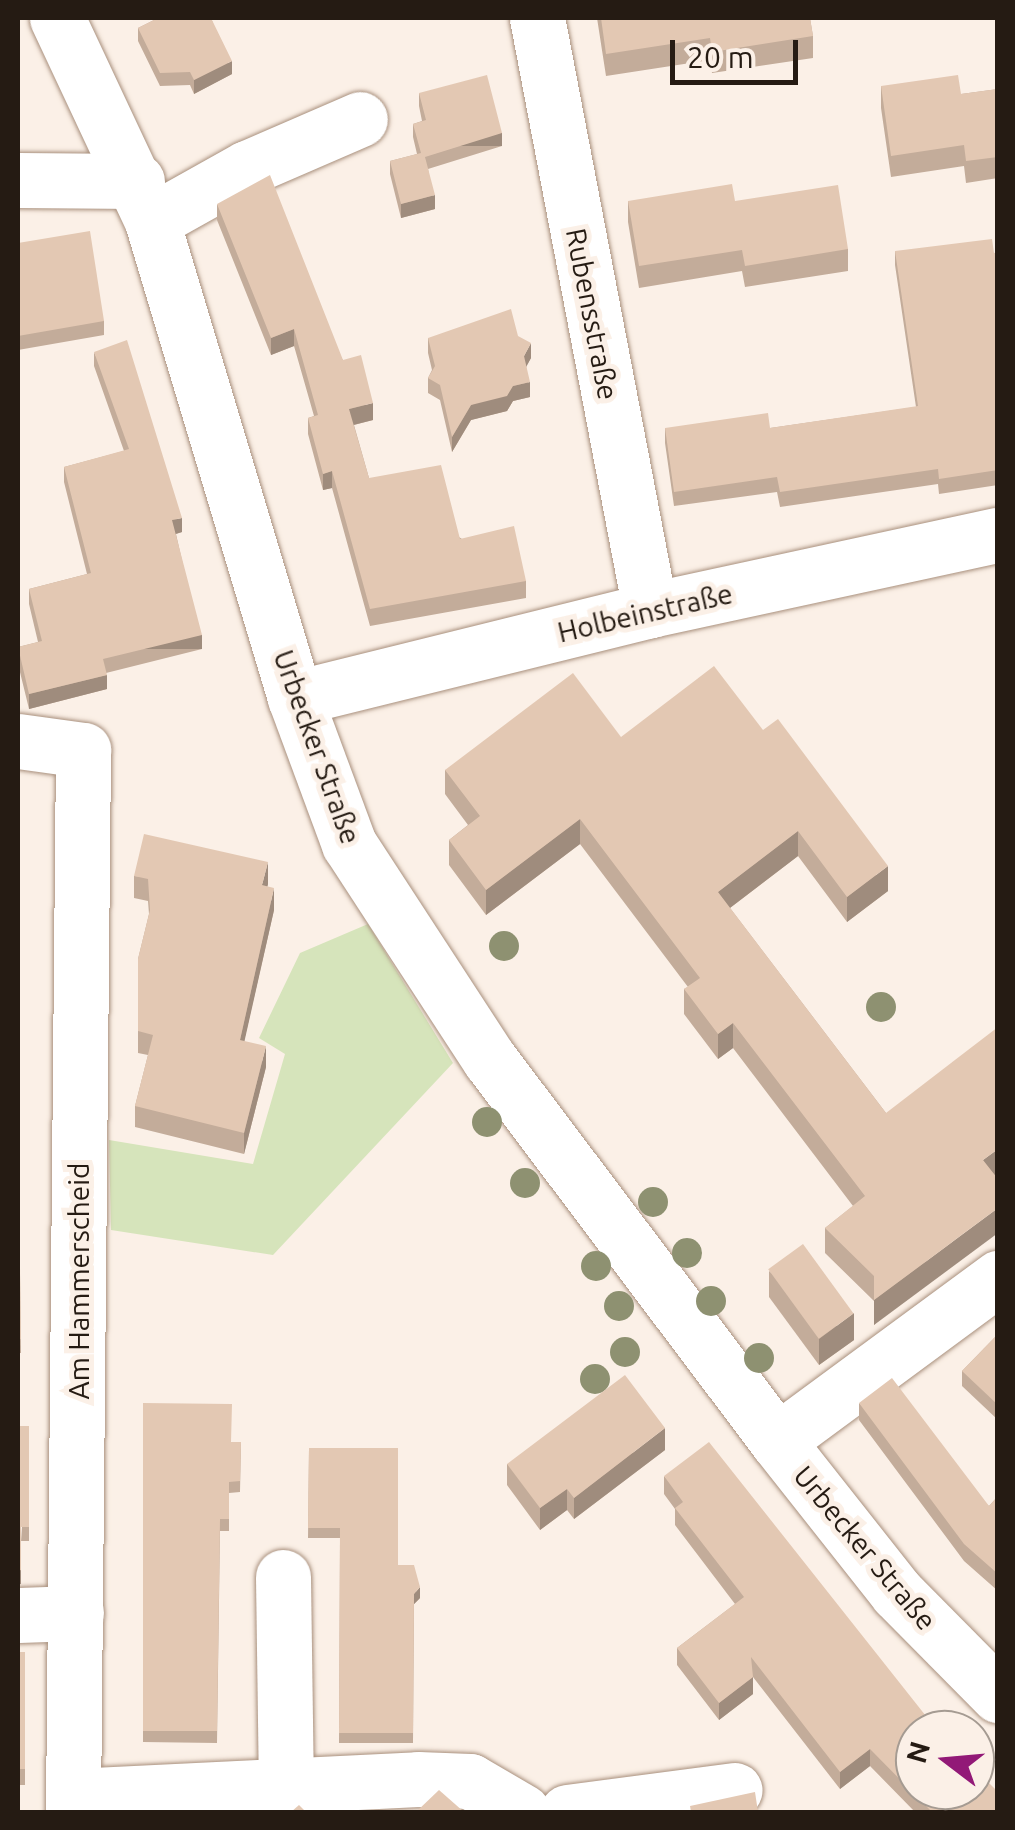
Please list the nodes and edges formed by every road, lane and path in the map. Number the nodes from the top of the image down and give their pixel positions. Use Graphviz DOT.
graph roads {
  1 [pos="57,18"];
  2 [pos="537,18"];
  3 [pos="360,120"];
  4 [pos="18,180"];
  5 [pos="145,201"];
  6 [pos="998,536"];
  7 [pos="650,610"];
  8 [pos="295,698"];
  9 [pos="18,740"];
  10 [pos="998,1278"];
  11 [pos="777,1441"];
  12 [pos="283,1577"];
  13 [pos="76,1614"];
  14 [pos="18,1615"];
  15 [pos="998,1696"];
  16 [pos="286,1786"];
  17 [pos="736,1790"];
  18 [pos="73,1804"];
  19 [pos="522,1812"];
  20 [pos="567,1812"];
  1 -- 5 [label="street, Urbecker Straße"];
  2 -- 7 [label="street, Rubensstraße"];
  3 -- 5 [label="street"];
  4 -- 5 [label="street"];
  5 -- 8 [label="street, Urbecker Straße"];
  6 -- 7 [label="street, Holbeinstraße"];
  7 -- 8 [label="street, Holbeinstraße"];
  8 -- 11 [label="street, Urbecker Straße"];
  9 -- 13 [label="street, Am Hammerscheid"];
  10 -- 11 [label="street, Urbecker Straße"];
  11 -- 15 [label="street, Urbecker Straße"];
  12 -- 16 [label="street"];
  13 -- 14 [label="street"];
  13 -- 18 [label="street, Am Hammerscheid"];
  16 -- 18 [label="street"];
  16 -- 19 [label="street"];
  17 -- 20 [label="street"];
}
